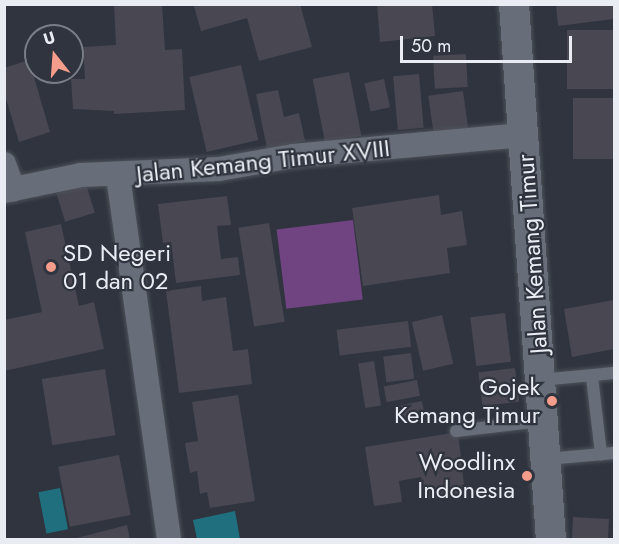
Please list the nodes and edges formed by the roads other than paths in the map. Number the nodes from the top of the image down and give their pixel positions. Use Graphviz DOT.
graph roads {
  1 [pos="514,4"];
  2 [pos="523,135"];
  3 [pos="4,164"];
  4 [pos="118,176"];
  5 [pos="8,190"];
  6 [pos="615,373"];
  7 [pos="591,377"];
  8 [pos="540,380"];
  9 [pos="543,421"];
  10 [pos="456,431"];
  11 [pos="615,453"];
  12 [pos="601,454"];
  13 [pos="547,459"];
  14 [pos="169,540"];
  15 [pos="551,540"];
  1 -- 2 [label="street, Jalan Kemang Timur"];
  2 -- 4 [label="street, Jalan Kemang Timur XVIII"];
  2 -- 8 [label="street, Jalan Kemang Timur"];
  3 -- 5 [label="street"];
  4 -- 5 [label="street, Jalan Kemang Timur XVIII"];
  4 -- 14 [label="street"];
  6 -- 7 [label="lane"];
  7 -- 8 [label="lane"];
  7 -- 12 [label="lane"];
  8 -- 9 [label="street, Jalan Kemang Timur"];
  9 -- 10 [label="lane"];
  9 -- 13 [label="street, Jalan Kemang Timur"];
  11 -- 12 [label="lane"];
  12 -- 13 [label="lane"];
  13 -- 15 [label="street, Jalan Kemang Timur"];
}
